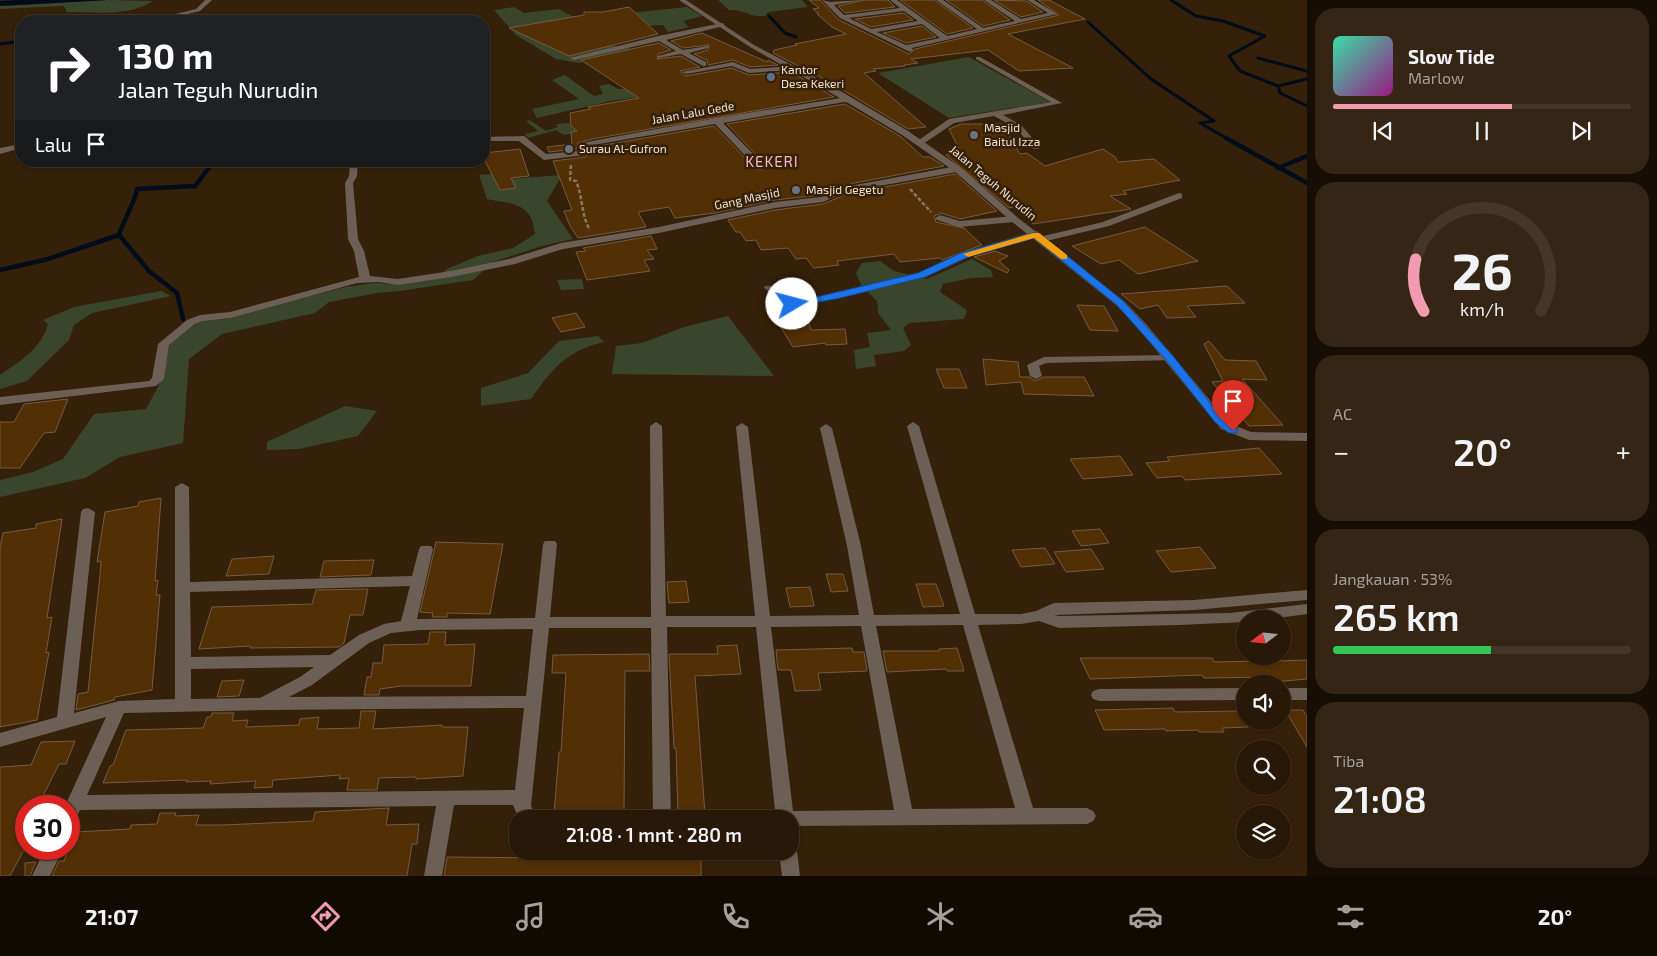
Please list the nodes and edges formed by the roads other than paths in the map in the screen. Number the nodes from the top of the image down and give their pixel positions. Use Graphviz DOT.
graph roads {
  1 [pos="209,0"];
  2 [pos="682,0"];
  3 [pos="860,0"];
  4 [pos="893,0"];
  5 [pos="938,0"];
  6 [pos="986,0"];
  7 [pos="1030,0"];
  8 [pos="826,2"];
  9 [pos="905,9"];
  10 [pos="176,15"];
  11 [pos="842,17"];
  12 [pos="924,22"];
  13 [pos="1021,22"];
  14 [pos="722,25"];
  15 [pos="868,30"];
  16 [pos="982,30"];
  17 [pos="658,38"];
  18 [pos="946,39"];
  19 [pos="706,47"];
  20 [pos="904,48"];
  21 [pos="682,52"];
  22 [pos="919,53"];
  23 [pos="660,57"];
  24 [pos="574,58"];
  25 [pos="978,58"];
  26 [pos="703,64"];
  27 [pos="792,68"];
  28 [pos="686,72"];
  29 [pos="847,99"];
  30 [pos="993,114"];
  31 [pos="716,120"];
  32 [pos="490,139"];
  33 [pos="920,142"];
  34 [pos="15,147"];
  35 [pos="1036,148"];
  36 [pos="0,151"];
  37 [pos="760,166"];
  38 [pos="354,167"];
  39 [pos="957,169"];
  40 [pos="1179,196"];
  41 [pos="940,218"];
  42 [pos="1014,219"];
  43 [pos="1039,237"];
  44 [pos="365,279"];
  45 [pos="769,288"];
  46 [pos="1169,358"];
  47 [pos="1036,376"];
  48 [pos="0,401"];
  49 [pos="656,426"];
  50 [pos="913,426"];
  51 [pos="742,427"];
  52 [pos="826,428"];
  53 [pos="1307,437"];
  54 [pos="182,488"];
  55 [pos="88,512"];
  56 [pos="550,544"];
  57 [pos="426,549"];
  58 [pos="418,582"];
  59 [pos="183,587"];
  60 [pos="1307,595"];
  61 [pos="1307,609"];
  62 [pos="1038,616"];
  63 [pos="868,620"];
  64 [pos="970,620"];
  65 [pos="764,621"];
  66 [pos="659,622"];
  67 [pos="542,623"];
  68 [pos="408,625"];
  69 [pos="334,661"];
  70 [pos="183,663"];
  71 [pos="1236,694"];
  72 [pos="1291,694"];
  73 [pos="1307,694"];
  74 [pos="1100,695"];
  75 [pos="533,702"];
  76 [pos="262,704"];
  77 [pos="183,705"];
  78 [pos="120,707"];
  79 [pos="65,722"];
  80 [pos="0,740"];
  81 [pos="79,795"];
  82 [pos="523,797"];
  83 [pos="446,799"];
  84 [pos="80,810"];
  85 [pos="524,810"];
  86 [pos="662,810"];
  87 [pos="784,810"];
  88 [pos="1026,816"];
  89 [pos="1087,816"];
  90 [pos="904,817"];
  91 [pos="799,818"];
  92 [pos="49,860"];
  93 [pos="789,860"];
  94 [pos="41,876"];
  95 [pos="433,876"];
  96 [pos="791,876"];
  1 -- 10 [label="street"];
  2 -- 14 [label="street, Jalan Teguh Nurudin"];
  3 -- 8 [label="street"];
  4 -- 9 [label="street"];
  5 -- 16 [label="street"];
  6 -- 13 [label="street"];
  7 -- 13 [label="street"];
  8 -- 11 [label="street"];
  9 -- 11 [label="street"];
  9 -- 12 [label="street"];
  11 -- 15 [label="street"];
  12 -- 15 [label="street"];
  12 -- 18 [label="street"];
  13 -- 16 [label="street"];
  14 -- 17 [label="street"];
  14 -- 27 [label="street, Jalan Teguh Nurudin"];
  15 -- 20 [label="street"];
  16 -- 18 [label="street"];
  17 -- 21 [label="street"];
  17 -- 24 [label="street"];
  18 -- 20 [label="street"];
  19 -- 21 [label="street"];
  20 -- 22 [label="street"];
  21 -- 23 [label="street"];
  21 -- 26 [label="street"];
  25 -- 30 [label="street"];
  27 -- 28 [label="street"];
  27 -- 29 [label="street, Jalan Teguh Nurudin"];
  29 -- 31 [label="street, Jalan Lalu Gede"];
  29 -- 33 [label="street, Jalan Teguh Nurudin"];
  30 -- 33 [label="street"];
  30 -- 35 [label="street"];
  31 -- 32 [label="street, Jalan Lalu Gede"];
  31 -- 37 [label="street"];
  33 -- 39 [label="street, Jalan Teguh Nurudin"];
  34 -- 36 [label="street"];
  38 -- 44 [label="street"];
  39 -- 42 [label="street, Jalan Teguh Nurudin"];
  39 -- 44 [label="street, Gang Masjid"];
  40 -- 43 [label="street"];
  41 -- 42 [label="street"];
  42 -- 43 [label="street, Jalan Teguh Nurudin"];
  43 -- 45 [label="street"];
  43 -- 46 [label="street, Jalan Teguh Nurudin"];
  44 -- 48 [label="street"];
  46 -- 47 [label="street"];
  46 -- 53 [label="street, Jalan Teguh Nurudin"];
  49 -- 66 [label="street"];
  50 -- 64 [label="street"];
  51 -- 65 [label="street"];
  52 -- 63 [label="street"];
  54 -- 59 [label="street"];
  55 -- 79 [label="street"];
  56 -- 67 [label="street"];
  57 -- 58 [label="street"];
  58 -- 59 [label="street"];
  58 -- 68 [label="street"];
  59 -- 70 [label="street"];
  60 -- 62 [label="street"];
  61 -- 62 [label="street"];
  62 -- 64 [label="street"];
  63 -- 64 [label="street"];
  63 -- 65 [label="street"];
  63 -- 90 [label="street"];
  64 -- 88 [label="street"];
  65 -- 66 [label="street"];
  65 -- 87 [label="street"];
  66 -- 67 [label="street"];
  66 -- 86 [label="street"];
  67 -- 68 [label="street"];
  67 -- 75 [label="street"];
  68 -- 69 [label="street"];
  69 -- 70 [label="street"];
  69 -- 76 [label="street"];
  70 -- 77 [label="street"];
  71 -- 74 [label="street"];
  72 -- 73 [label="street"];
  75 -- 76 [label="street"];
  75 -- 82 [label="street"];
  76 -- 77 [label="street"];
  77 -- 78 [label="street"];
  78 -- 79 [label="street"];
  78 -- 81 [label="street"];
  79 -- 80 [label="street"];
  82 -- 83 [label="street"];
  82 -- 85 [label="street"];
  83 -- 84 [label="street"];
  83 -- 95 [label="street"];
  88 -- 89 [label="street"];
  88 -- 90 [label="street"];
  90 -- 91 [label="street"];
  92 -- 94 [label="street"];
  93 -- 96 [label="street"];
}
